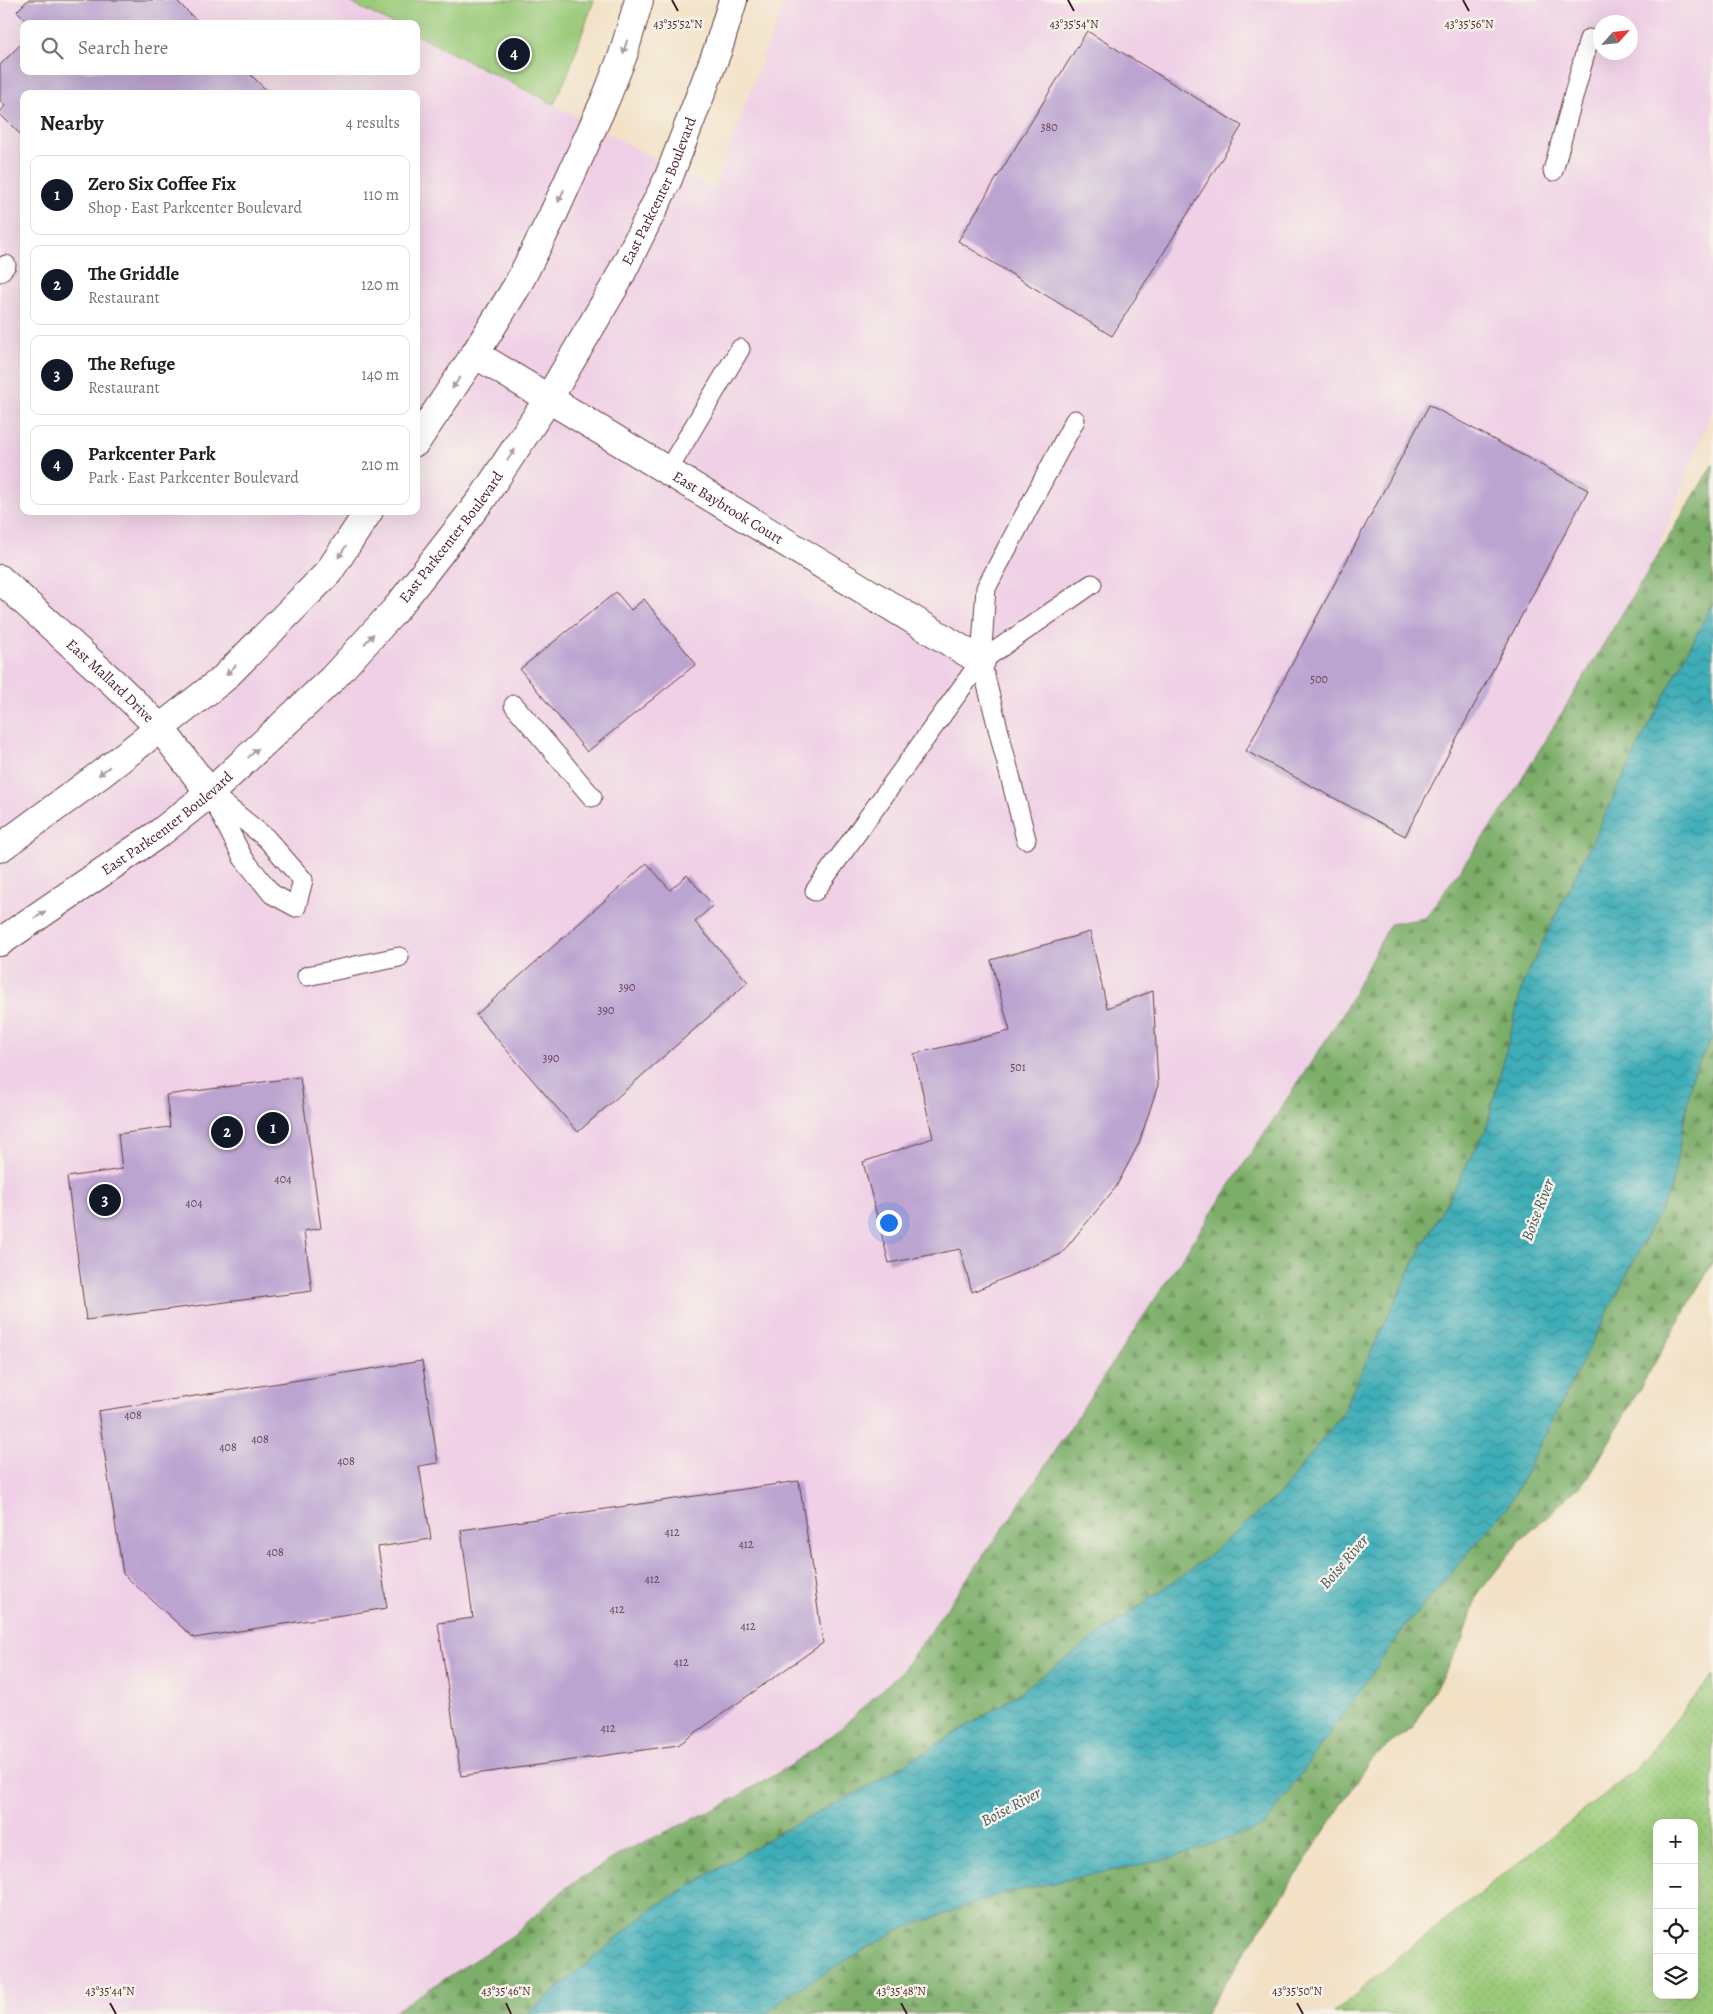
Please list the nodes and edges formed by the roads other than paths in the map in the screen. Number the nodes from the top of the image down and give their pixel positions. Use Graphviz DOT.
graph roads {
  1 [pos="639,0"];
  2 [pos="733,0"];
  3 [pos="1589,38"];
  4 [pos="1553,171"];
  5 [pos="740,348"];
  6 [pos="475,354"];
  7 [pos="549,398"];
  8 [pos="1075,420"];
  9 [pos="420,436"];
  10 [pos="668,470"];
  11 [pos="366,515"];
  12 [pos="0,579"];
  13 [pos="1092,584"];
  14 [pos="981,661"];
  15 [pos="514,706"];
  16 [pos="160,728"];
  17 [pos="210,793"];
  18 [pos="592,797"];
  19 [pos="1026,839"];
  20 [pos="0,848"];
  21 [pos="815,891"];
  22 [pos="0,942"];
  23 [pos="399,957"];
  24 [pos="307,976"];
  1 -- 6 [label="main road, one-way"];
  2 -- 7 [label="main road, East Parkcenter Boulevard"];
  3 -- 4 [label="lane"];
  5 -- 10 [label="lane"];
  6 -- 7 [label="main road, East Baybrook Court"];
  6 -- 9 [label="main road, one-way"];
  7 -- 10 [label="main road, East Baybrook Court"];
  17 -- 7 [label="main road, East Parkcenter Boulevard, one-way"];
  8 -- 14 [label="lane"];
  10 -- 14 [label="main road, East Baybrook Court"];
  11 -- 16 [label="main road, one-way"];
  12 -- 16 [label="main road, East Mallard Drive"];
  13 -- 14 [label="lane"];
  14 -- 19 [label="lane"];
  14 -- 21 [label="lane"];
  15 -- 18 [label="lane"];
  16 -- 17 [label="main road, East Mallard Drive"];
  16 -- 20 [label="main road, one-way"];
  17 -- 17 [label="lane"];
  22 -- 17 [label="main road, East Parkcenter Boulevard, one-way"];
  23 -- 24 [label="lane"];
}
